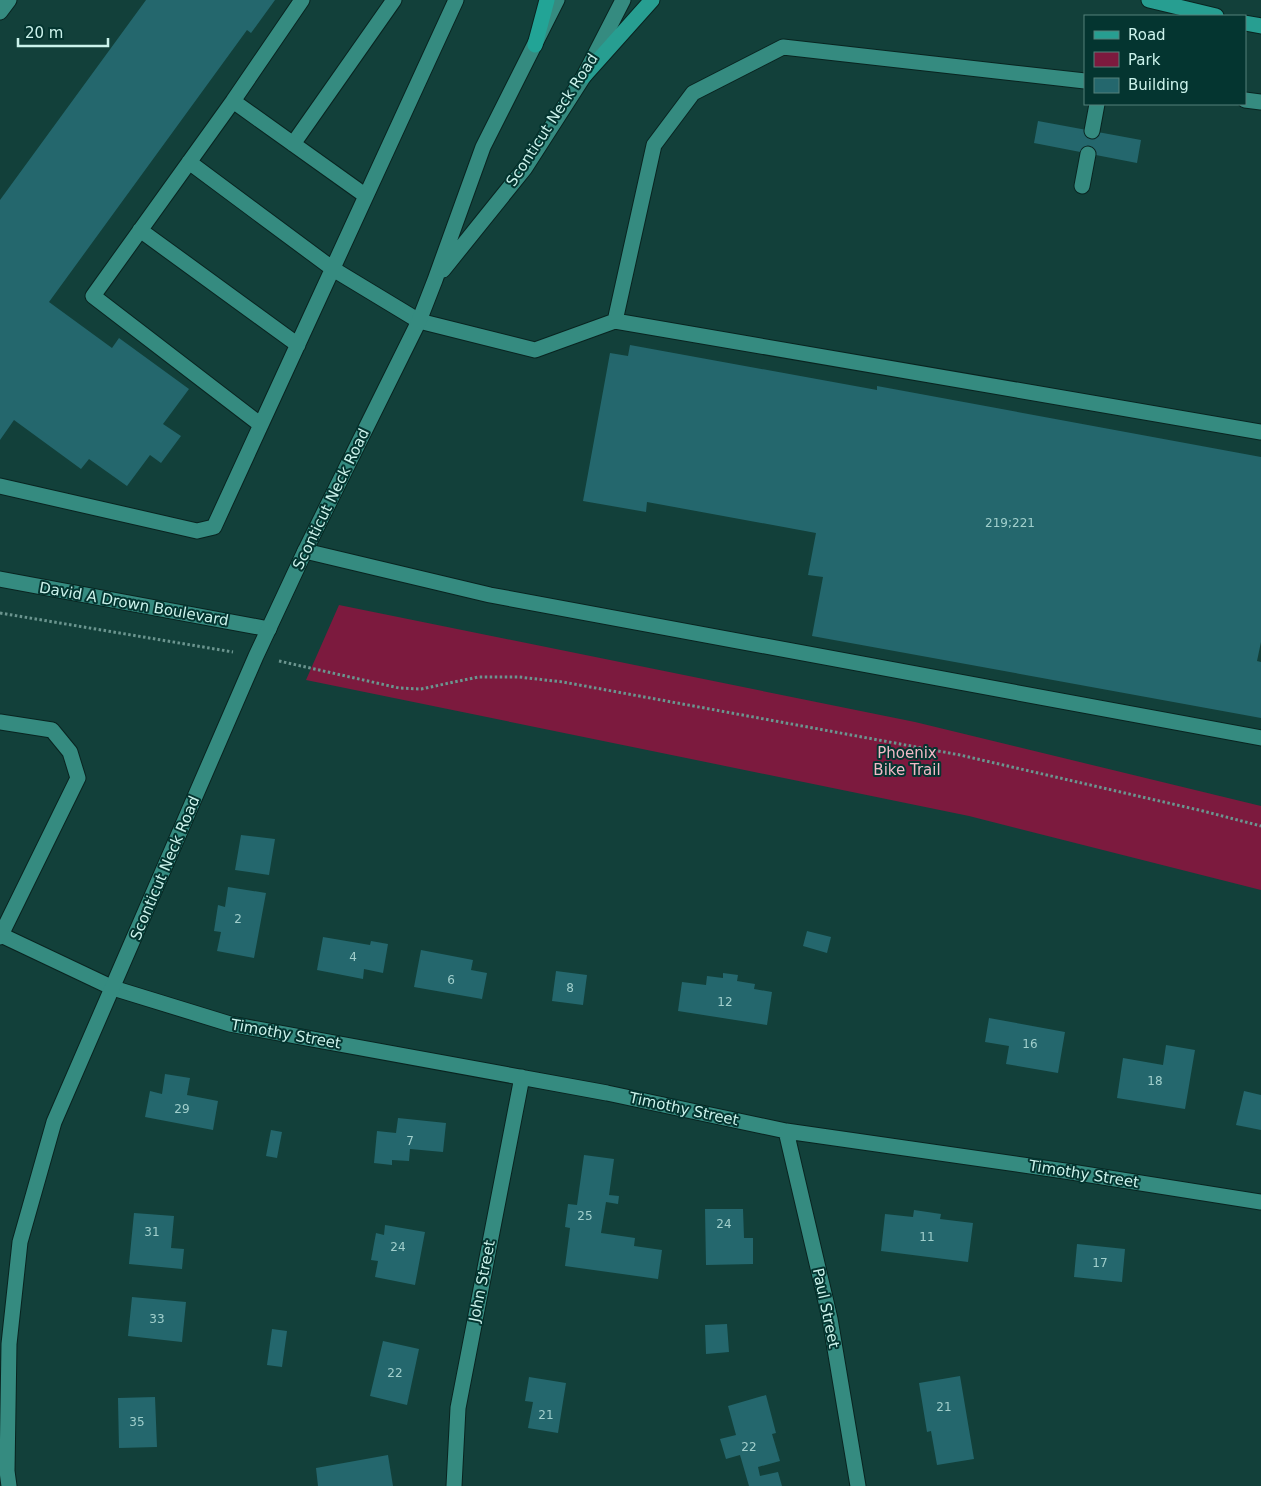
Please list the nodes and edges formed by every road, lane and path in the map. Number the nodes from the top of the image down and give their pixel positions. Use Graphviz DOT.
graph roads {
  1 [pos="9,0"];
  2 [pos="302,0"];
  3 [pos="394,0"];
  4 [pos="456,0"];
  5 [pos="547,0"];
  6 [pos="557,0"];
  7 [pos="623,0"];
  8 [pos="652,0"];
  9 [pos="1149,0"];
  10 [pos="0,12"];
  11 [pos="1212,15"];
  12 [pos="1246,23"];
  13 [pos="1261,26"];
  14 [pos="535,44"];
  15 [pos="584,76"];
  16 [pos="1084,81"];
  17 [pos="1246,100"];
  18 [pos="233,101"];
  19 [pos="1261,102"];
  20 [pos="1097,105"];
  21 [pos="1092,131"];
  22 [pos="293,144"];
  23 [pos="1088,154"];
  24 [pos="189,162"];
  25 [pos="1082,186"];
  26 [pos="366,196"];
  27 [pos="140,230"];
  28 [pos="333,269"];
  29 [pos="435,280"];
  30 [pos="419,321"];
  31 [pos="615,321"];
  32 [pos="298,345"];
  33 [pos="261,425"];
  34 [pos="1261,432"];
  35 [pos="0,486"];
  36 [pos="304,551"];
  37 [pos="0,579"];
  38 [pos="269,629"];
  39 [pos="563,682"];
  40 [pos="0,722"];
  41 [pos="1261,738"];
  42 [pos="1261,826"];
  43 [pos="1,936"];
  44 [pos="113,988"];
  45 [pos="522,1077"];
  46 [pos="786,1131"];
  47 [pos="1261,1202"];
  48 [pos="4,1427"];
  49 [pos="9,1486"];
  50 [pos="454,1486"];
  51 [pos="858,1486"];
  1 -- 10 [label="street"];
  2 -- 18 [label="street"];
  3 -- 22 [label="street"];
  4 -- 26 [label="street"];
  5 -- 14 [label="highway"];
  6 -- 14 [label="street, Sconticut Neck Road"];
  7 -- 15 [label="street, Sconticut Neck Road"];
  8 -- 15 [label="main road"];
  9 -- 11 [label="main road"];
  12 -- 13 [label="main road"];
  14 -- 29 [label="street, Sconticut Neck Road"];
  15 -- 29 [label="street, Sconticut Neck Road"];
  16 -- 31 [label="street"];
  17 -- 19 [label="street"];
  18 -- 22 [label="street"];
  18 -- 24 [label="street"];
  20 -- 21 [label="street"];
  22 -- 26 [label="street"];
  23 -- 25 [label="street"];
  24 -- 27 [label="street"];
  24 -- 28 [label="street"];
  26 -- 28 [label="street"];
  27 -- 32 [label="street"];
  27 -- 33 [label="street"];
  28 -- 30 [label="street"];
  28 -- 32 [label="street"];
  29 -- 30 [label="street, Sconticut Neck Road"];
  30 -- 31 [label="street"];
  30 -- 36 [label="street, Sconticut Neck Road"];
  31 -- 34 [label="street"];
  32 -- 33 [label="street"];
  33 -- 35 [label="street"];
  36 -- 38 [label="street, Sconticut Neck Road"];
  36 -- 41 [label="street"];
  37 -- 38 [label="street, David A Drown Boulevard"];
  38 -- 44 [label="street, Sconticut Neck Road"];
  39 -- 42 [label="path"];
  40 -- 43 [label="street"];
  43 -- 44 [label="street, Timothy Street"];
  44 -- 45 [label="street, Timothy Street"];
  44 -- 48 [label="street, Sconticut Neck Road"];
  45 -- 46 [label="street, Timothy Street"];
  45 -- 50 [label="street, John Street"];
  46 -- 47 [label="street, Timothy Street"];
  46 -- 51 [label="street, Paul Street"];
  48 -- 49 [label="street, Sconticut Neck Road"];
}
